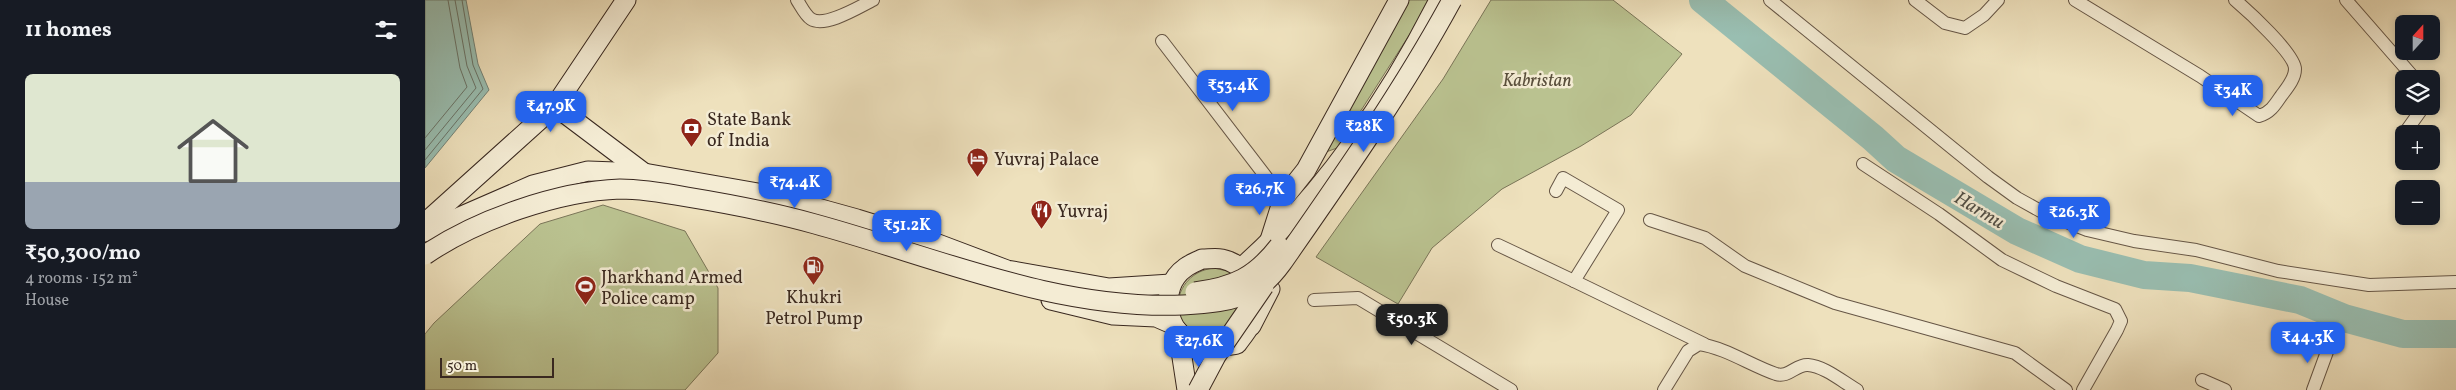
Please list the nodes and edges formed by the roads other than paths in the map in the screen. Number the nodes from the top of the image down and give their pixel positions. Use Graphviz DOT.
graph roads {
  1 [pos="626,0"];
  2 [pos="797,0"];
  3 [pos="873,0"];
  4 [pos="1399,0"];
  5 [pos="1439,0"];
  6 [pos="1445,0"];
  7 [pos="1454,0"];
  8 [pos="1770,0"];
  9 [pos="1915,0"];
  10 [pos="1998,0"];
  11 [pos="2075,0"];
  12 [pos="2235,0"];
  13 [pos="2346,0"];
  14 [pos="1162,41"];
  15 [pos="2407,70"];
  16 [pos="555,106"];
  17 [pos="1863,164"];
  18 [pos="644,173"];
  19 [pos="1556,192"];
  20 [pos="1283,199"];
  21 [pos="428,215"];
  22 [pos="1650,220"];
  23 [pos="425,232"];
  24 [pos="425,241"];
  25 [pos="1268,244"];
  26 [pos="1498,245"];
  27 [pos="425,254"];
  28 [pos="425,262"];
  29 [pos="1241,268"];
  30 [pos="1267,280"];
  31 [pos="1574,281"];
  32 [pos="2456,282"];
  33 [pos="1171,284"];
  34 [pos="1314,300"];
  35 [pos="1251,326"];
  36 [pos="1175,328"];
  37 [pos="1237,344"];
  38 [pos="1704,344"];
  39 [pos="2329,349"];
  40 [pos="2202,380"];
  41 [pos="1191,390"];
  42 [pos="1206,390"];
  43 [pos="1511,390"];
  44 [pos="1664,390"];
  45 [pos="1857,390"];
  46 [pos="2066,390"];
  47 [pos="2083,390"];
  48 [pos="2225,390"];
  49 [pos="2313,390"];
  1 -- 16 [label="main road"];
  2 -- 3 [label="street"];
  4 -- 20 [label="main road"];
  5 -- 25 [label="main road"];
  6 -- 24 [label="main road, bridge"];
  7 -- 30 [label="main road, bridge"];
  7 -- 35 [label="main road"];
  8 -- 32 [label="street"];
  9 -- 10 [label="street"];
  11 -- 12 [label="street"];
  13 -- 15 [label="street"];
  14 -- 20 [label="street"];
  16 -- 18 [label="main road"];
  16 -- 21 [label="main road"];
  17 -- 47 [label="street"];
  18 -- 23 [label="main road"];
  18 -- 33 [label="main road"];
  19 -- 31 [label="street"];
  20 -- 25 [label="main road"];
  22 -- 46 [label="street"];
  25 -- 29 [label="main road"];
  26 -- 31 [label="street"];
  27 -- 30 [label="main road, bridge"];
  28 -- 36 [label="main road"];
  29 -- 33 [label="main road"];
  29 -- 35 [label="main road"];
  30 -- 41 [label="main road, bridge"];
  31 -- 38 [label="street"];
  33 -- 36 [label="main road"];
  34 -- 43 [label="street"];
  35 -- 37 [label="main road"];
  36 -- 37 [label="main road"];
  36 -- 41 [label="main road"];
  37 -- 42 [label="main road"];
  38 -- 44 [label="street"];
  38 -- 45 [label="street"];
  39 -- 49 [label="street"];
  40 -- 48 [label="street"];
}
